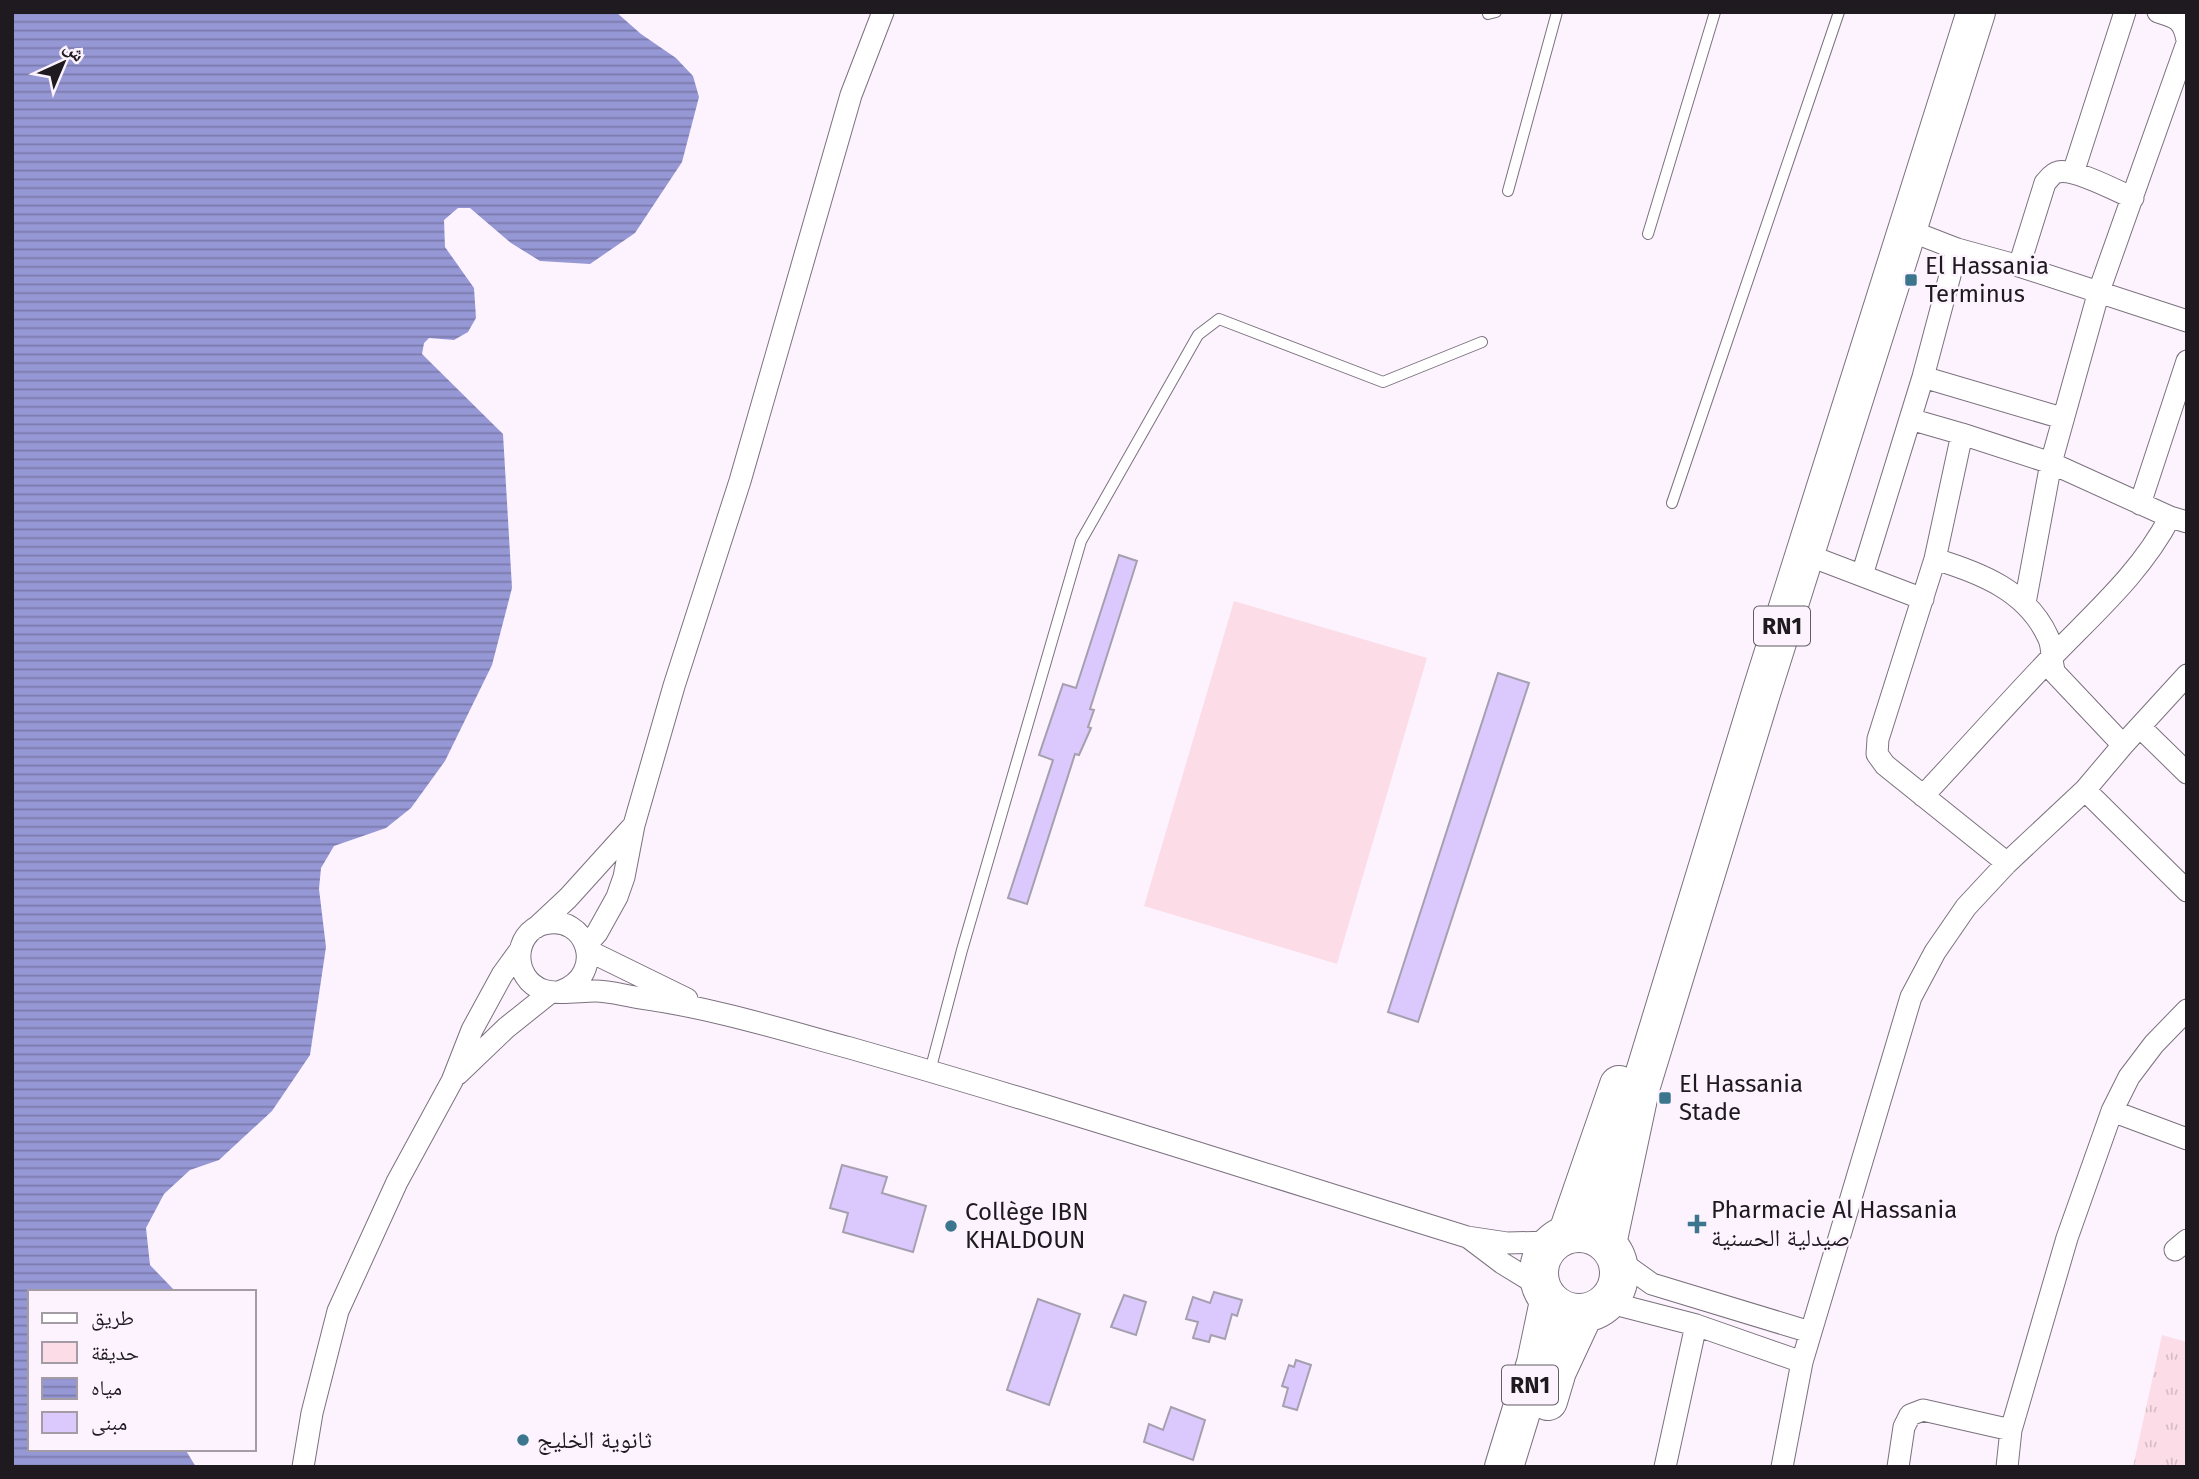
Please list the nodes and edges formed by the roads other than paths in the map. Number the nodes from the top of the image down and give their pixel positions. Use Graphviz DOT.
graph roads {
  1 [pos="883,12"];
  2 [pos="1557,12"];
  3 [pos="1715,12"];
  4 [pos="1839,12"];
  5 [pos="1948,12"];
  6 [pos="1976,12"];
  7 [pos="2125,12"];
  8 [pos="2158,12"];
  9 [pos="2187,41"];
  10 [pos="2074,173"];
  11 [pos="1508,191"];
  12 [pos="2133,198"];
  13 [pos="1908,230"];
  14 [pos="1648,234"];
  15 [pos="1957,249"];
  16 [pos="2019,266"];
  17 [pos="2099,291"];
  18 [pos="2187,321"];
  19 [pos="1482,342"];
  20 [pos="2187,361"];
  21 [pos="1923,377"];
  22 [pos="2062,418"];
  23 [pos="1910,419"];
  24 [pos="1962,434"];
  25 [pos="2051,463"];
  26 [pos="1672,503"];
  27 [pos="2140,504"];
  28 [pos="2178,520"];
  29 [pos="1805,554"];
  30 [pos="1935,559"];
  31 [pos="1862,575"];
  32 [pos="1923,599"];
  33 [pos="2025,603"];
  34 [pos="2050,659"];
  35 [pos="2187,676"];
  36 [pos="2140,727"];
  37 [pos="2123,745"];
  38 [pos="2187,773"];
  39 [pos="2085,790"];
  40 [pos="1923,796"];
  41 [pos="634,825"];
  42 [pos="2007,863"];
  43 [pos="2187,891"];
  44 [pos="537,927"];
  45 [pos="587,948"];
  46 [pos="520,950"];
  47 [pos="556,991"];
  48 [pos="708,1009"];
  49 [pos="2187,1010"];
  50 [pos="930,1071"];
  51 [pos="452,1081"];
  52 [pos="2112,1111"];
  53 [pos="2187,1139"];
  54 [pos="1467,1237"];
  55 [pos="1560,1238"];
  56 [pos="1612,1252"];
  57 [pos="1545,1294"];
  58 [pos="1596,1307"];
  59 [pos="1696,1325"];
  60 [pos="1810,1332"];
  61 [pos="1802,1362"];
  62 [pos="2011,1430"];
  63 [pos="303,1467"];
  64 [pos="1504,1467"];
  65 [pos="1528,1467"];
  66 [pos="1665,1467"];
  67 [pos="1782,1467"];
  68 [pos="1898,1467"];
  69 [pos="2007,1467"];
  1 -- 41 [label="street"];
  2 -- 11 [label="lane"];
  3 -- 14 [label="lane"];
  4 -- 26 [label="lane"];
  5 -- 55 [label="highway, RN1"];
  6 -- 13 [label="highway, RN1"];
  7 -- 10 [label="street"];
  8 -- 9 [label="street"];
  9 -- 12 [label="street"];
  10 -- 12 [label="street"];
  10 -- 16 [label="street"];
  12 -- 17 [label="street"];
  13 -- 15 [label="street"];
  13 -- 29 [label="highway, RN1"];
  15 -- 16 [label="street"];
  15 -- 21 [label="street"];
  16 -- 17 [label="street"];
  17 -- 18 [label="street"];
  17 -- 22 [label="street"];
  19 -- 50 [label="lane"];
  20 -- 27 [label="street"];
  21 -- 22 [label="street"];
  21 -- 23 [label="street"];
  22 -- 25 [label="street"];
  23 -- 24 [label="street"];
  23 -- 31 [label="street"];
  24 -- 25 [label="street"];
  24 -- 30 [label="street"];
  25 -- 27 [label="street"];
  25 -- 33 [label="street"];
  27 -- 28 [label="street"];
  28 -- 34 [label="street"];
  29 -- 31 [label="street"];
  29 -- 56 [label="highway, RN1"];
  30 -- 32 [label="street"];
  30 -- 33 [label="street"];
  31 -- 32 [label="street"];
  32 -- 40 [label="street"];
  33 -- 34 [label="street"];
  34 -- 37 [label="street"];
  34 -- 40 [label="street"];
  35 -- 36 [label="street"];
  36 -- 37 [label="street"];
  36 -- 38 [label="street"];
  37 -- 39 [label="street"];
  39 -- 42 [label="street"];
  39 -- 43 [label="street"];
  40 -- 42 [label="street"];
  41 -- 44 [label="street"];
  41 -- 45 [label="street"];
  42 -- 60 [label="street"];
  44 -- 45 [label="street"];
  44 -- 46 [label="street"];
  45 -- 47 [label="street"];
  45 -- 48 [label="street"];
  46 -- 47 [label="street"];
  46 -- 51 [label="street"];
  47 -- 48 [label="street"];
  47 -- 51 [label="street"];
  48 -- 50 [label="street"];
  49 -- 52 [label="street"];
  50 -- 54 [label="street"];
  51 -- 63 [label="street"];
  52 -- 53 [label="street"];
  52 -- 62 [label="street"];
  54 -- 55 [label="street"];
  54 -- 57 [label="street"];
  55 -- 56 [label="highway"];
  55 -- 57 [label="highway, RN1"];
  56 -- 58 [label="highway, RN1"];
  56 -- 60 [label="street"];
  57 -- 58 [label="highway"];
  57 -- 64 [label="highway, RN1"];
  58 -- 59 [label="street"];
  58 -- 65 [label="highway, RN1"];
  59 -- 61 [label="street"];
  59 -- 66 [label="street"];
  60 -- 61 [label="street"];
  61 -- 67 [label="street"];
  62 -- 68 [label="street"];
  62 -- 69 [label="street"];
}
